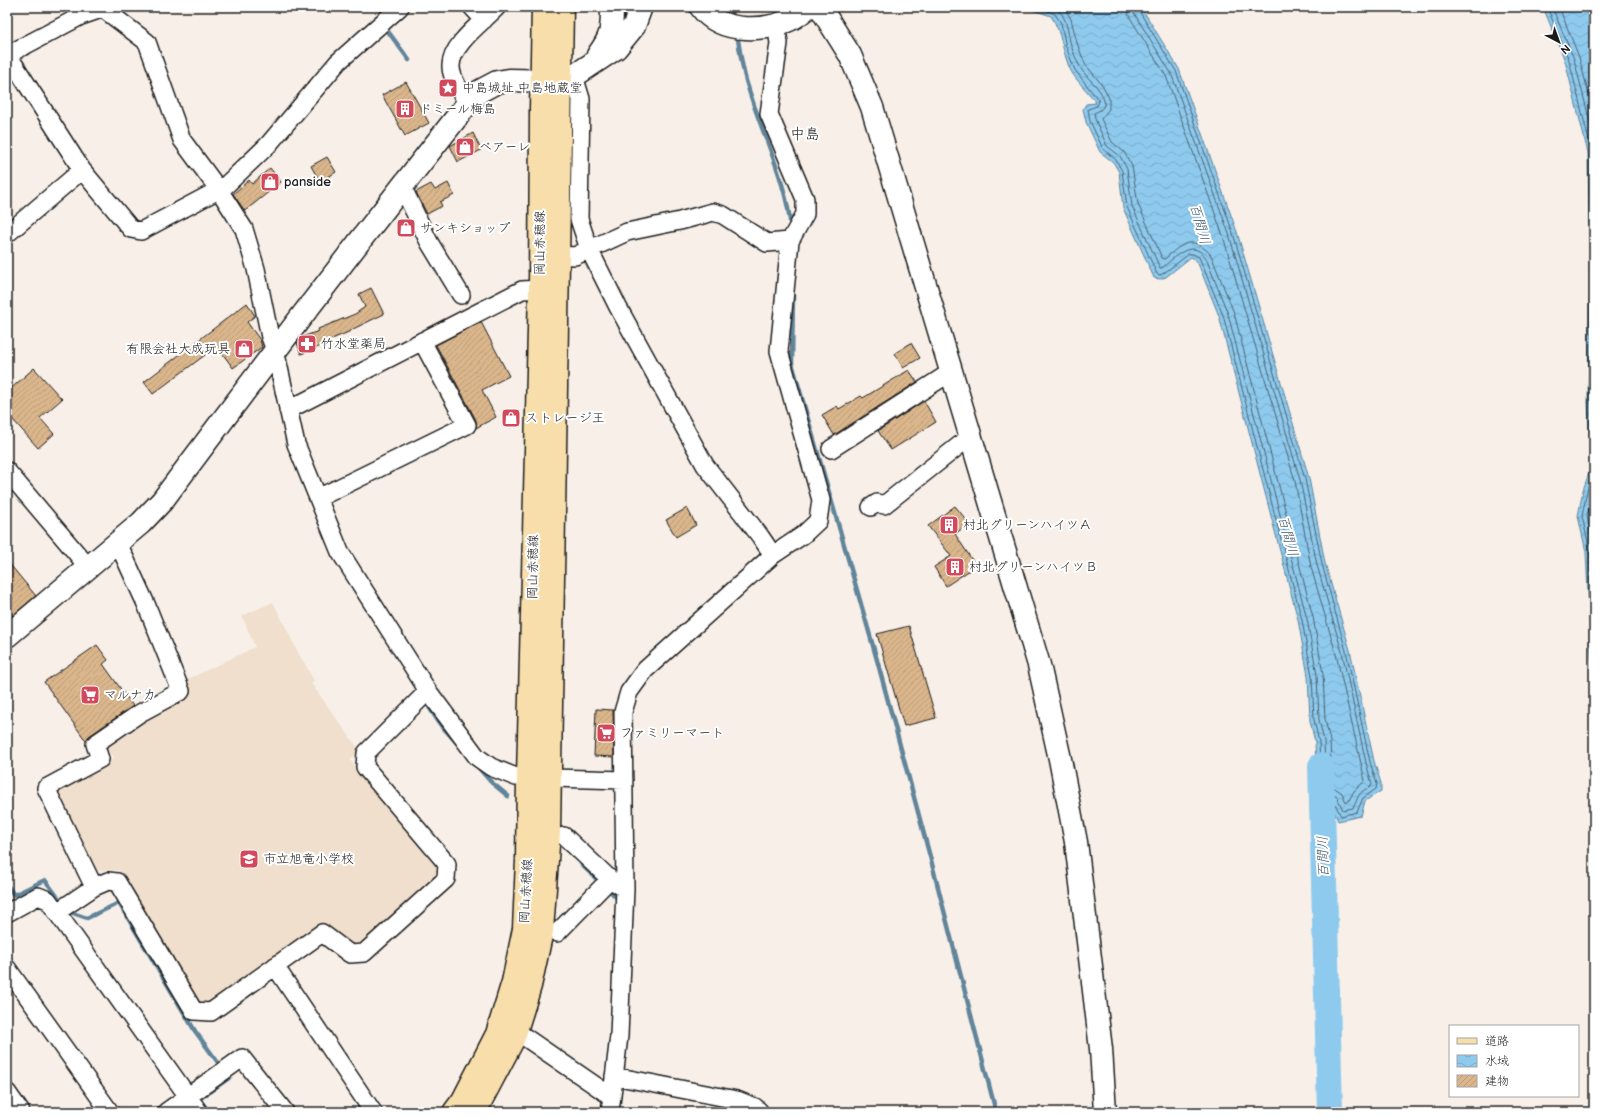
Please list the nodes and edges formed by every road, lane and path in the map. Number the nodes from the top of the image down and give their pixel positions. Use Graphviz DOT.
graph roads {
  1 [pos="104,7"];
  2 [pos="472,7"];
  3 [pos="497,7"];
  4 [pos="543,7"];
  5 [pos="562,7"];
  6 [pos="612,7"];
  7 [pos="641,7"];
  8 [pos="702,7"];
  9 [pos="808,7"];
  10 [pos="820,7"];
  11 [pos="388,10"];
  12 [pos="484,20"];
  13 [pos="771,25"];
  14 [pos="8,55"];
  15 [pos="567,76"];
  16 [pos="468,103"];
  17 [pos="82,170"];
  18 [pos="402,186"];
  19 [pos="219,190"];
  20 [pos="7,234"];
  21 [pos="790,241"];
  22 [pos="589,249"];
  23 [pos="559,255"];
  24 [pos="540,289"];
  25 [pos="461,294"];
  26 [pos="422,341"];
  27 [pos="276,350"];
  28 [pos="951,372"];
  29 [pos="288,410"];
  30 [pos="971,436"];
  31 [pos="831,449"];
  32 [pos="7,471"];
  33 [pos="318,498"];
  34 [pos="871,507"];
  35 [pos="118,543"];
  36 [pos="773,555"];
  37 [pos="89,568"];
  38 [pos="7,636"];
  39 [pos="428,691"];
  40 [pos="528,777"];
  41 [pos="550,779"];
  42 [pos="624,780"];
  43 [pos="564,836"];
  44 [pos="606,883"];
  45 [pos="94,887"];
  46 [pos="625,897"];
  47 [pos="7,912"];
  48 [pos="57,912"];
  49 [pos="557,933"];
  50 [pos="275,966"];
  51 [pos="7,968"];
  52 [pos="516,1031"];
  53 [pos="614,1076"];
  54 [pos="7,1092"];
  55 [pos="193,1104"];
  56 [pos="611,1104"];
  57 [pos="21,1112"];
  58 [pos="110,1112"];
  59 [pos="166,1112"];
  60 [pos="285,1112"];
  61 [pos="373,1112"];
  62 [pos="454,1112"];
  63 [pos="475,1112"];
  64 [pos="760,1112"];
  65 [pos="1105,1112"];
  1 -- 14 [label="street"];
  1 -- 19 [label="street"];
  2 -- 12 [label="street"];
  3 -- 12 [label="street"];
  4 -- 15 [label="main road, 岡山赤穂線"];
  5 -- 15 [label="main road, 岡山赤穂線"];
  6 -- 15 [label="street"];
  7 -- 15 [label="street"];
  8 -- 13 [label="street"];
  9 -- 13 [label="street"];
  10 -- 28 [label="street"];
  11 -- 19 [label="street"];
  12 -- 16 [label="street"];
  13 -- 21 [label="street"];
  14 -- 17 [label="street"];
  15 -- 16 [label="street"];
  15 -- 22 [label="street"];
  15 -- 23 [label="main road, 岡山赤穂線"];
  15 -- 24 [label="main road, 岡山赤穂線"];
  16 -- 18 [label="street"];
  17 -- 19 [label="street"];
  17 -- 20 [label="street"];
  18 -- 25 [label="street"];
  18 -- 27 [label="street"];
  19 -- 27 [label="street"];
  21 -- 22 [label="street"];
  21 -- 36 [label="street"];
  22 -- 23 [label="street"];
  22 -- 36 [label="street"];
  23 -- 41 [label="main road, 岡山赤穂線"];
  24 -- 26 [label="street"];
  24 -- 40 [label="main road, 岡山赤穂線"];
  26 -- 29 [label="street"];
  26 -- 33 [label="street"];
  27 -- 29 [label="street"];
  27 -- 35 [label="street"];
  28 -- 30 [label="street"];
  28 -- 31 [label="street"];
  29 -- 33 [label="street"];
  30 -- 34 [label="street"];
  30 -- 65 [label="street"];
  32 -- 37 [label="street"];
  33 -- 39 [label="street"];
  35 -- 37 [label="street"];
  35 -- 45 [label="street"];
  36 -- 42 [label="street"];
  37 -- 38 [label="street"];
  39 -- 40 [label="street"];
  39 -- 50 [label="street"];
  40 -- 41 [label="street"];
  40 -- 62 [label="main road, 岡山赤穂線"];
  41 -- 42 [label="street"];
  41 -- 52 [label="main road, 岡山赤穂線"];
  42 -- 46 [label="street"];
  43 -- 44 [label="street"];
  44 -- 46 [label="street"];
  44 -- 49 [label="street"];
  45 -- 48 [label="street"];
  45 -- 50 [label="street"];
  46 -- 53 [label="street"];
  47 -- 48 [label="street"];
  48 -- 55 [label="street"];
  50 -- 61 [label="street"];
  51 -- 58 [label="street"];
  52 -- 56 [label="street"];
  52 -- 63 [label="main road, 岡山赤穂線"];
  53 -- 56 [label="street"];
  53 -- 64 [label="street"];
  54 -- 57 [label="street"];
  55 -- 59 [label="street"];
  55 -- 60 [label="street"];
}
